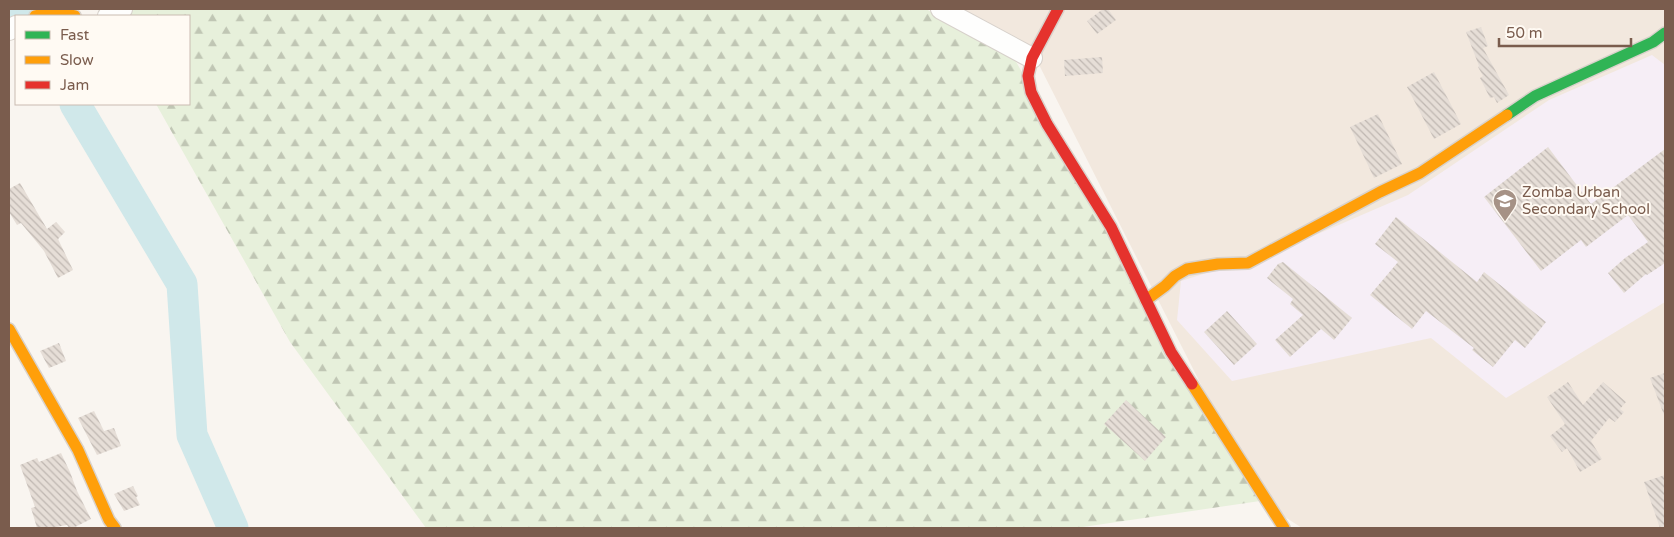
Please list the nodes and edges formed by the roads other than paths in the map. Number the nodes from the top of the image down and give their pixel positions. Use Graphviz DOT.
graph roads {
  1 [pos="122,9"];
  2 [pos="941,9"];
  3 [pos="1058,9"];
  4 [pos="38,15"];
  5 [pos="72,15"];
  6 [pos="110,15"];
  7 [pos="1665,33"];
  8 [pos="1032,58"];
  9 [pos="1146,300"];
  10 [pos="9,329"];
  11 [pos="115,528"];
  12 [pos="1284,528"];
  1 -- 6 [label="street"];
  2 -- 8 [label="street"];
  3 -- 8 [label="street"];
  4 -- 5 [label="street"];
  7 -- 9 [label="street"];
  8 -- 9 [label="street"];
  9 -- 12 [label="street"];
  10 -- 11 [label="street"];
}
